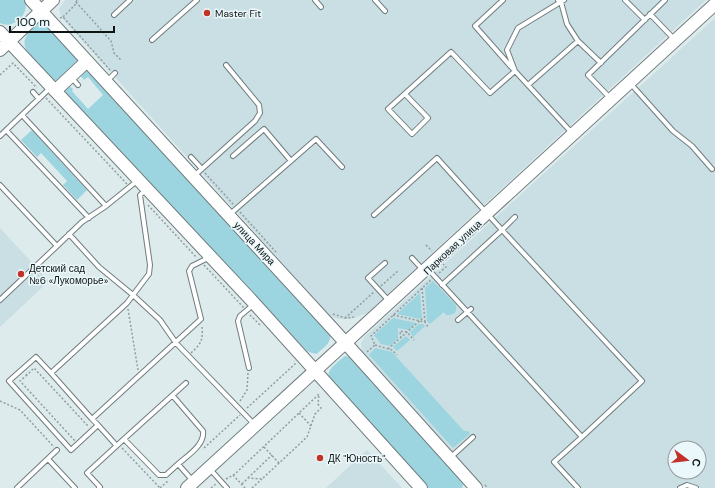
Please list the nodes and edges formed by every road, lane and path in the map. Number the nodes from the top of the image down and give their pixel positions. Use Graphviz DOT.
graph roads {
  1 [pos="31,0"];
  2 [pos="53,0"];
  3 [pos="130,0"];
  4 [pos="197,0"];
  5 [pos="315,0"];
  6 [pos="375,0"];
  7 [pos="503,0"];
  8 [pos="625,0"];
  9 [pos="665,0"];
  10 [pos="76,1"];
  11 [pos="561,1"];
  12 [pos="715,4"];
  13 [pos="321,7"];
  14 [pos="41,11"];
  15 [pos="385,12"];
  16 [pos="650,14"];
  17 [pos="114,15"];
  18 [pos="64,17"];
  19 [pos="60,18"];
  20 [pos="645,20"];
  21 [pos="0,32"];
  22 [pos="152,40"];
  23 [pos="676,40"];
  24 [pos="9,41"];
  25 [pos="578,41"];
  26 [pos="0,50"];
  27 [pos="121,60"];
  28 [pos="87,61"];
  29 [pos="601,63"];
  30 [pos="226,65"];
  31 [pos="110,70"];
  32 [pos="515,71"];
  33 [pos="115,73"];
  34 [pos="0,75"];
  35 [pos="106,82"];
  36 [pos="630,83"];
  37 [pos="528,86"];
  38 [pos="50,91"];
  39 [pos="33,92"];
  40 [pos="405,94"];
  41 [pos="39,99"];
  42 [pos="612,99"];
  43 [pos="22,115"];
  44 [pos="6,130"];
  45 [pos="573,135"];
  46 [pos="0,136"];
  47 [pos="232,156"];
  48 [pos="191,157"];
  49 [pos="291,161"];
  50 [pos="342,167"];
  51 [pos="712,169"];
  52 [pos="197,173"];
  53 [pos="134,183"];
  54 [pos="0,185"];
  55 [pos="144,193"];
  56 [pos="106,206"];
  57 [pos="233,212"];
  58 [pos="488,214"];
  59 [pos="374,215"];
  60 [pos="515,217"];
  61 [pos="88,218"];
  62 [pos="502,230"];
  63 [pos="69,234"];
  64 [pos="57,246"];
  65 [pos="279,255"];
  66 [pos="412,258"];
  67 [pos="206,259"];
  68 [pos="384,263"];
  69 [pos="399,270"];
  70 [pos="426,270"];
  71 [pos="442,285"];
  72 [pos="378,288"];
  73 [pos="422,288"];
  74 [pos="133,295"];
  75 [pos="0,300"];
  76 [pos="391,302"];
  77 [pos="127,303"];
  78 [pos="251,307"];
  79 [pos="469,310"];
  80 [pos="332,314"];
  81 [pos="393,316"];
  82 [pos="354,317"];
  83 [pos="424,317"];
  84 [pos="345,318"];
  85 [pos="201,319"];
  86 [pos="458,320"];
  87 [pos="419,321"];
  88 [pos="425,322"];
  89 [pos="428,326"];
  90 [pos="262,327"];
  91 [pos="407,332"];
  92 [pos="401,338"];
  93 [pos="414,340"];
  94 [pos="176,343"];
  95 [pos="346,343"];
  96 [pos="375,345"];
  97 [pos="388,349"];
  98 [pos="397,355"];
  99 [pos="188,356"];
  100 [pos="293,359"];
  101 [pos="249,368"];
  102 [pos="22,369"];
  103 [pos="315,371"];
  104 [pos="51,373"];
  105 [pos="27,374"];
  106 [pos="134,380"];
  107 [pos="186,383"];
  108 [pos="173,396"];
  109 [pos="0,401"];
  110 [pos="237,406"];
  111 [pos="242,412"];
  112 [pos="299,413"];
  113 [pos="92,419"];
  114 [pos="98,425"];
  115 [pos="255,426"];
  116 [pos="311,426"];
  117 [pos="90,428"];
  118 [pos="473,437"];
  119 [pos="582,437"];
  120 [pos="124,438"];
  121 [pos="76,442"];
  122 [pos="117,445"];
  123 [pos="264,447"];
  124 [pos="204,448"];
  125 [pos="58,450"];
  126 [pos="272,455"];
  127 [pos="449,458"];
  128 [pos="48,459"];
  129 [pos="279,463"];
  130 [pos="178,464"];
  131 [pos="209,468"];
  132 [pos="233,475"];
  133 [pos="171,478"];
  134 [pos="248,478"];
  135 [pos="262,479"];
  136 [pos="221,481"];
  137 [pos="242,484"];
  138 [pos="191,485"];
  139 [pos="472,487"];
  140 [pos="17,488"];
  141 [pos="75,488"];
  142 [pos="99,488"];
  143 [pos="160,488"];
  144 [pos="211,488"];
  145 [pos="227,488"];
  146 [pos="245,488"];
  147 [pos="252,488"];
  148 [pos="421,488"];
  149 [pos="578,488"];
  150 [pos="680,488"];
  151 [pos="696,488"];
  1 -- 14 [label="main road, улица Мира"];
  2 -- 14 [label="main road"];
  3 -- 17 [label="lane"];
  4 -- 22 [label="lane"];
  5 -- 13 [label="lane"];
  6 -- 15 [label="lane"];
  7 -- 32 [label="lane"];
  8 -- 20 [label="lane"];
  9 -- 16 [label="lane"];
  10 -- 18 [label="path"];
  10 -- 27 [label="path"];
  11 -- 25 [label="lane"];
  11 -- 32 [label="lane"];
  12 -- 23 [label="main road, Парковая улица"];
  14 -- 24 [label="main road"];
  14 -- 28 [label="main road, улица Мира"];
  16 -- 20 [label="lane"];
  16 -- 23 [label="lane"];
  18 -- 19 [label="path"];
  18 -- 31 [label="path"];
  20 -- 29 [label="lane"];
  21 -- 24 [label="main road"];
  23 -- 36 [label="main road, Парковая улица"];
  24 -- 26 [label="main road"];
  24 -- 38 [label="main road"];
  25 -- 29 [label="lane"];
  25 -- 37 [label="lane"];
  28 -- 35 [label="main road, улица Мира"];
  28 -- 38 [label="main road"];
  29 -- 42 [label="lane"];
  30 -- 52 [label="lane"];
  32 -- 37 [label="lane"];
  32 -- 40 [label="lane"];
  33 -- 35 [label="lane"];
  34 -- 38 [label="path"];
  35 -- 52 [label="main road, улица Мира"];
  36 -- 42 [label="main road, Парковая улица"];
  36 -- 51 [label="lane"];
  37 -- 45 [label="lane"];
  38 -- 41 [label="lane"];
  38 -- 53 [label="main road"];
  38 -- 53 [label="path"];
  39 -- 41 [label="lane"];
  40 -- 40 [label="lane"];
  41 -- 43 [label="lane"];
  42 -- 45 [label="main road, Парковая улица"];
  43 -- 44 [label="lane"];
  43 -- 56 [label="lane"];
  44 -- 46 [label="lane"];
  44 -- 61 [label="lane"];
  45 -- 58 [label="main road, Парковая улица"];
  47 -- 49 [label="lane"];
  48 -- 52 [label="lane"];
  49 -- 50 [label="lane"];
  49 -- 57 [label="lane"];
  52 -- 57 [label="main road, улица Мира"];
  52 -- 57 [label="path"];
  53 -- 55 [label="main road"];
  53 -- 56 [label="lane"];
  54 -- 64 [label="lane"];
  55 -- 67 [label="main road"];
  55 -- 67 [label="path"];
  55 -- 74 [label="lane"];
  56 -- 61 [label="lane"];
  57 -- 65 [label="path"];
  57 -- 95 [label="main road, улица Мира"];
  58 -- 59 [label="lane"];
  58 -- 62 [label="lane"];
  58 -- 70 [label="main road, Парковая улица"];
  60 -- 62 [label="lane"];
  61 -- 63 [label="lane"];
  62 -- 71 [label="lane"];
  62 -- 119 [label="lane"];
  63 -- 64 [label="lane"];
  63 -- 74 [label="lane"];
  64 -- 75 [label="lane"];
  66 -- 70 [label="lane"];
  67 -- 78 [label="main road"];
  67 -- 78 [label="path"];
  67 -- 85 [label="lane"];
  68 -- 72 [label="lane"];
  69 -- 72 [label="path"];
  70 -- 71 [label="lane"];
  70 -- 76 [label="main road, Парковая улица"];
  71 -- 79 [label="lane"];
  72 -- 76 [label="lane"];
  72 -- 84 [label="path"];
  73 -- 83 [label="path"];
  74 -- 77 [label="lane"];
  74 -- 94 [label="lane"];
  76 -- 95 [label="main road, Парковая улица"];
  77 -- 104 [label="lane"];
  77 -- 106 [label="path"];
  78 -- 90 [label="path"];
  78 -- 101 [label="lane"];
  78 -- 103 [label="main road"];
  79 -- 86 [label="lane"];
  79 -- 119 [label="lane"];
  80 -- 84 [label="path"];
  81 -- 87 [label="path"];
  82 -- 84 [label="path"];
  83 -- 87 [label="path"];
  83 -- 88 [label="path"];
  85 -- 94 [label="lane"];
  85 -- 99 [label="path"];
  87 -- 88 [label="path"];
  87 -- 91 [label="path"];
  88 -- 89 [label="path"];
  91 -- 92 [label="path"];
  91 -- 92 [label="path"];
  91 -- 93 [label="path"];
  92 -- 97 [label="path"];
  94 -- 99 [label="lane"];
  94 -- 106 [label="lane"];
  95 -- 103 [label="main road, Парковая улица"];
  95 -- 127 [label="main road, улица Мира"];
  96 -- 97 [label="path"];
  97 -- 98 [label="path"];
  99 -- 110 [label="lane"];
  100 -- 111 [label="path"];
  101 -- 110 [label="path"];
  102 -- 104 [label="lane"];
  102 -- 105 [label="path"];
  102 -- 114 [label="lane"];
  103 -- 115 [label="main road, Парковая улица"];
  103 -- 148 [label="main road"];
  104 -- 113 [label="lane"];
  105 -- 117 [label="path"];
  105 -- 121 [label="path"];
  106 -- 113 [label="lane"];
  107 -- 108 [label="lane"];
  108 -- 120 [label="lane"];
  108 -- 130 [label="lane"];
  109 -- 125 [label="path"];
  110 -- 111 [label="lane"];
  111 -- 115 [label="lane"];
  111 -- 124 [label="path"];
  112 -- 116 [label="path"];
  112 -- 116 [label="path"];
  112 -- 123 [label="path"];
  113 -- 114 [label="lane"];
  114 -- 122 [label="lane"];
  115 -- 131 [label="main road, Парковая улица"];
  116 -- 129 [label="path"];
  118 -- 127 [label="lane"];
  119 -- 149 [label="lane"];
  120 -- 122 [label="lane"];
  120 -- 130 [label="lane"];
  122 -- 142 [label="lane"];
  122 -- 143 [label="path"];
  123 -- 126 [label="path"];
  123 -- 132 [label="path"];
  125 -- 128 [label="lane"];
  126 -- 129 [label="path"];
  126 -- 134 [label="path"];
  127 -- 139 [label="main road, улица Мира"];
  128 -- 140 [label="lane"];
  128 -- 141 [label="lane"];
  129 -- 135 [label="path"];
  130 -- 138 [label="lane"];
  131 -- 136 [label="lane"];
  131 -- 138 [label="main road, Парковая улица"];
  132 -- 136 [label="path"];
  132 -- 137 [label="path"];
  133 -- 143 [label="path"];
  134 -- 135 [label="path"];
  134 -- 137 [label="path"];
  135 -- 147 [label="path"];
  136 -- 144 [label="path"];
  136 -- 145 [label="lane"];
  137 -- 146 [label="path"];
  150 -- 151 [label="lane"];
}
